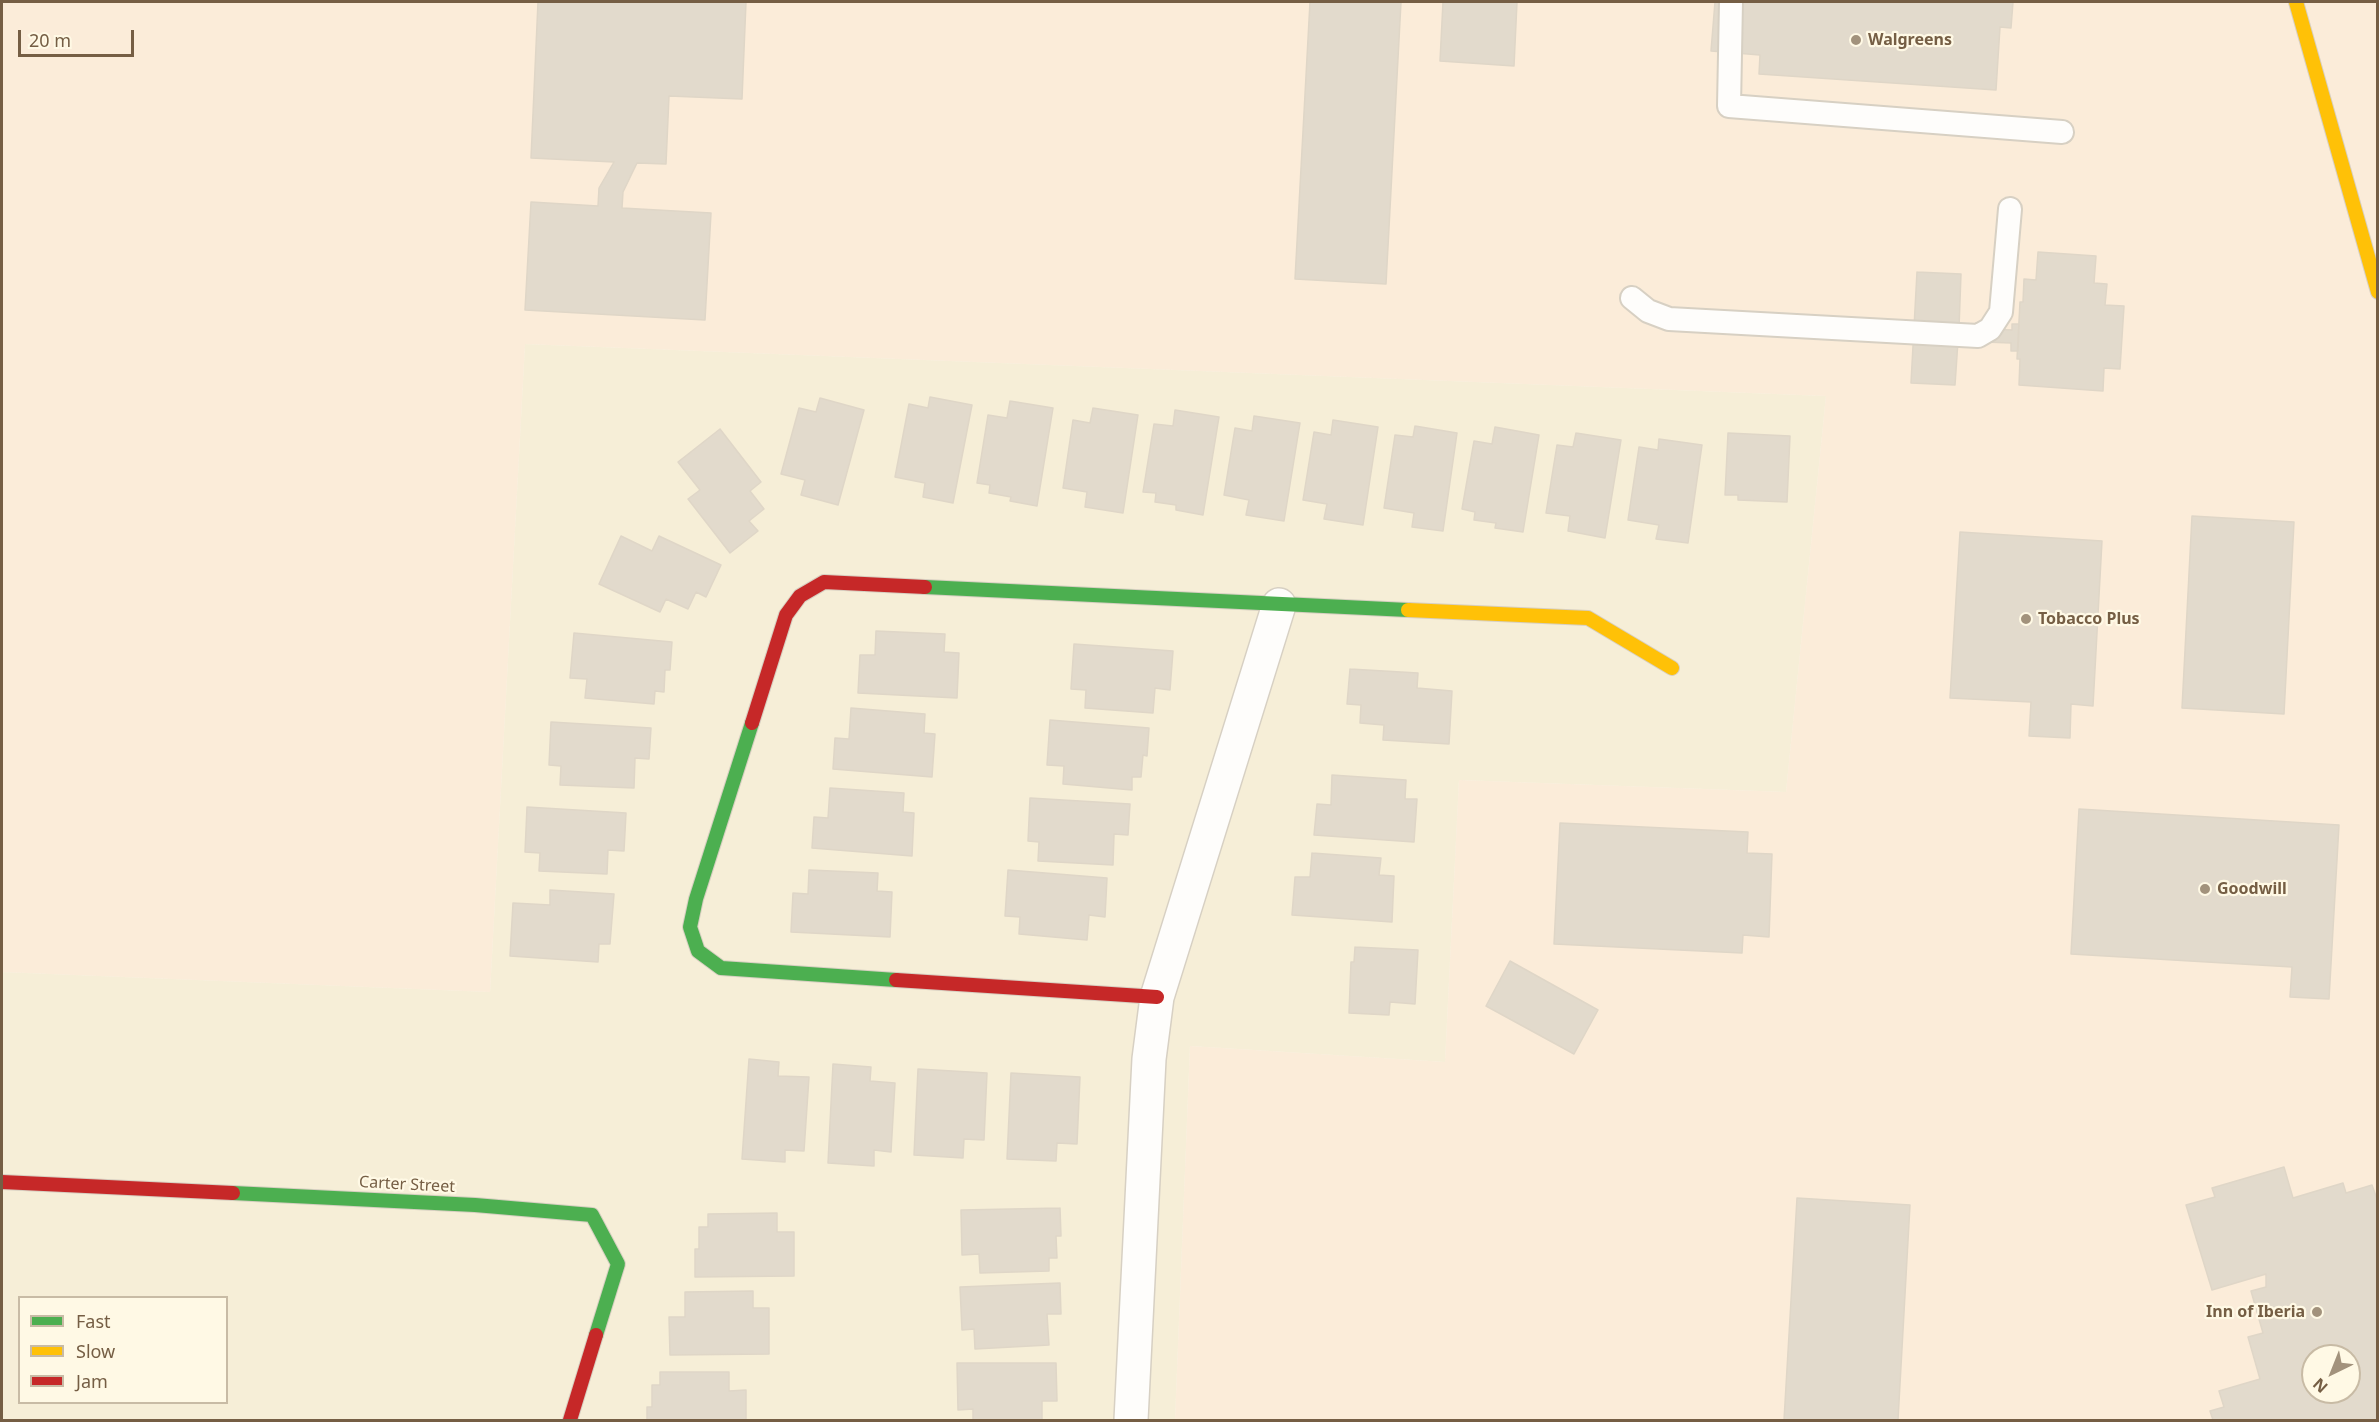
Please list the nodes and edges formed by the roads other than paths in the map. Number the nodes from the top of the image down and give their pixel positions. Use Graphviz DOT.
graph roads {
  1 [pos="1731,2"];
  2 [pos="2295,2"];
  3 [pos="2062,132"];
  4 [pos="2010,209"];
  5 [pos="2378,292"];
  6 [pos="1632,298"];
  7 [pos="1279,605"];
  8 [pos="1672,668"];
  9 [pos="1157,997"];
  10 [pos="2,1182"];
  11 [pos="570,1420"];
  12 [pos="1131,1420"];
  1 -- 3 [label="lane"];
  2 -- 5 [label="street"];
  4 -- 6 [label="lane"];
  7 -- 8 [label="street"];
  7 -- 9 [label="street"];
  7 -- 9 [label="street"];
  9 -- 12 [label="street"];
  10 -- 11 [label="street, Carter Street"];
}
